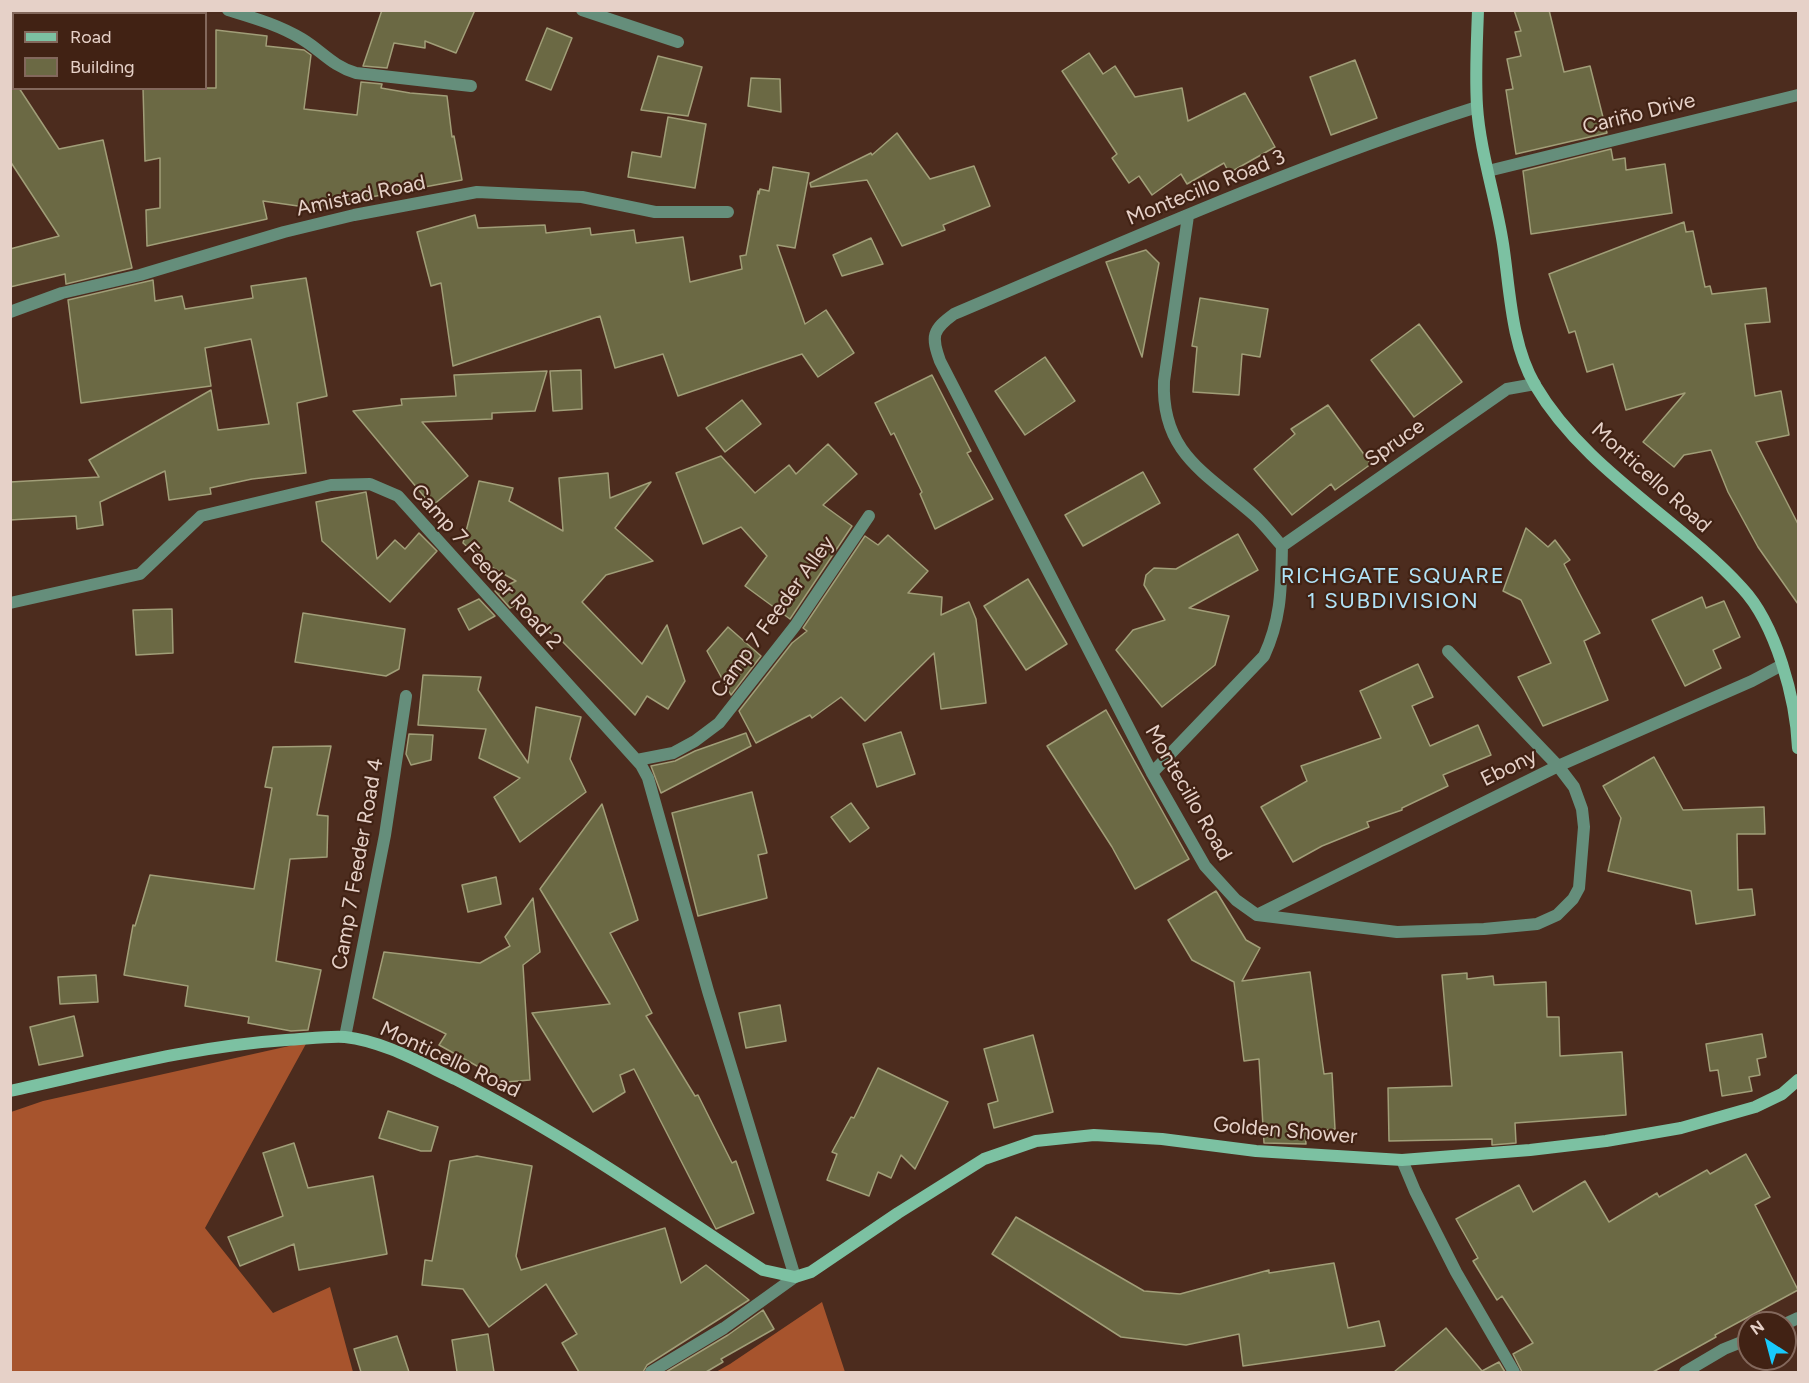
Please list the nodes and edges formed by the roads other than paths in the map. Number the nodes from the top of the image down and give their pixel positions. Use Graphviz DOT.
graph roads {
  1 [pos="228,10"];
  2 [pos="582,10"];
  3 [pos="1478,10"];
  4 [pos="678,42"];
  5 [pos="471,86"];
  6 [pos="1798,95"];
  7 [pos="1477,107"];
  8 [pos="1488,171"];
  9 [pos="728,212"];
  10 [pos="1188,216"];
  11 [pos="10,312"];
  12 [pos="954,314"];
  13 [pos="1535,384"];
  14 [pos="868,516"];
  15 [pos="1282,546"];
  16 [pos="10,603"];
  17 [pos="1448,651"];
  18 [pos="1782,665"];
  19 [pos="406,696"];
  20 [pos="1798,748"];
  21 [pos="636,760"];
  22 [pos="1558,765"];
  23 [pos="1152,773"];
  24 [pos="1257,915"];
  25 [pos="345,1037"];
  26 [pos="1798,1080"];
  27 [pos="10,1091"];
  28 [pos="1402,1160"];
  29 [pos="795,1277"];
  30 [pos="1737,1344"];
  31 [pos="651,1372"];
  32 [pos="1514,1372"];
  33 [pos="1685,1372"];
  1 -- 5 [label="street"];
  2 -- 4 [label="street"];
  3 -- 7 [label="main road, Monticello Road"];
  6 -- 8 [label="street, Cariño Drive"];
  7 -- 8 [label="main road, Monticello Road"];
  7 -- 10 [label="street, Montecillo Road 3"];
  8 -- 13 [label="main road, Monticello Road"];
  9 -- 11 [label="street, Amistad Road"];
  10 -- 12 [label="street, Montecillo Road 3"];
  10 -- 15 [label="street"];
  12 -- 23 [label="street, Montecillo Road"];
  13 -- 15 [label="street, Spruce"];
  13 -- 18 [label="main road, Monticello Road"];
  14 -- 21 [label="street, Camp 7 Feeder Alley"];
  15 -- 23 [label="street"];
  16 -- 21 [label="street, Camp 7 Feeder Road 2"];
  17 -- 22 [label="street"];
  18 -- 20 [label="main road, Monticello Road"];
  18 -- 22 [label="street, Ebony"];
  19 -- 25 [label="street, Camp 7 Feeder Road 4"];
  21 -- 29 [label="street, Camp 7 Feeder Road 2"];
  22 -- 24 [label="street, Ebony"];
  22 -- 24 [label="street"];
  23 -- 24 [label="street, Montecillo Road"];
  25 -- 27 [label="main road, Monticello Road"];
  25 -- 29 [label="main road, Monticello Road"];
  26 -- 28 [label="main road, Golden Shower"];
  28 -- 29 [label="main road, Golden Shower"];
  28 -- 32 [label="street"];
  29 -- 31 [label="street"];
  30 -- 33 [label="street"];
}
